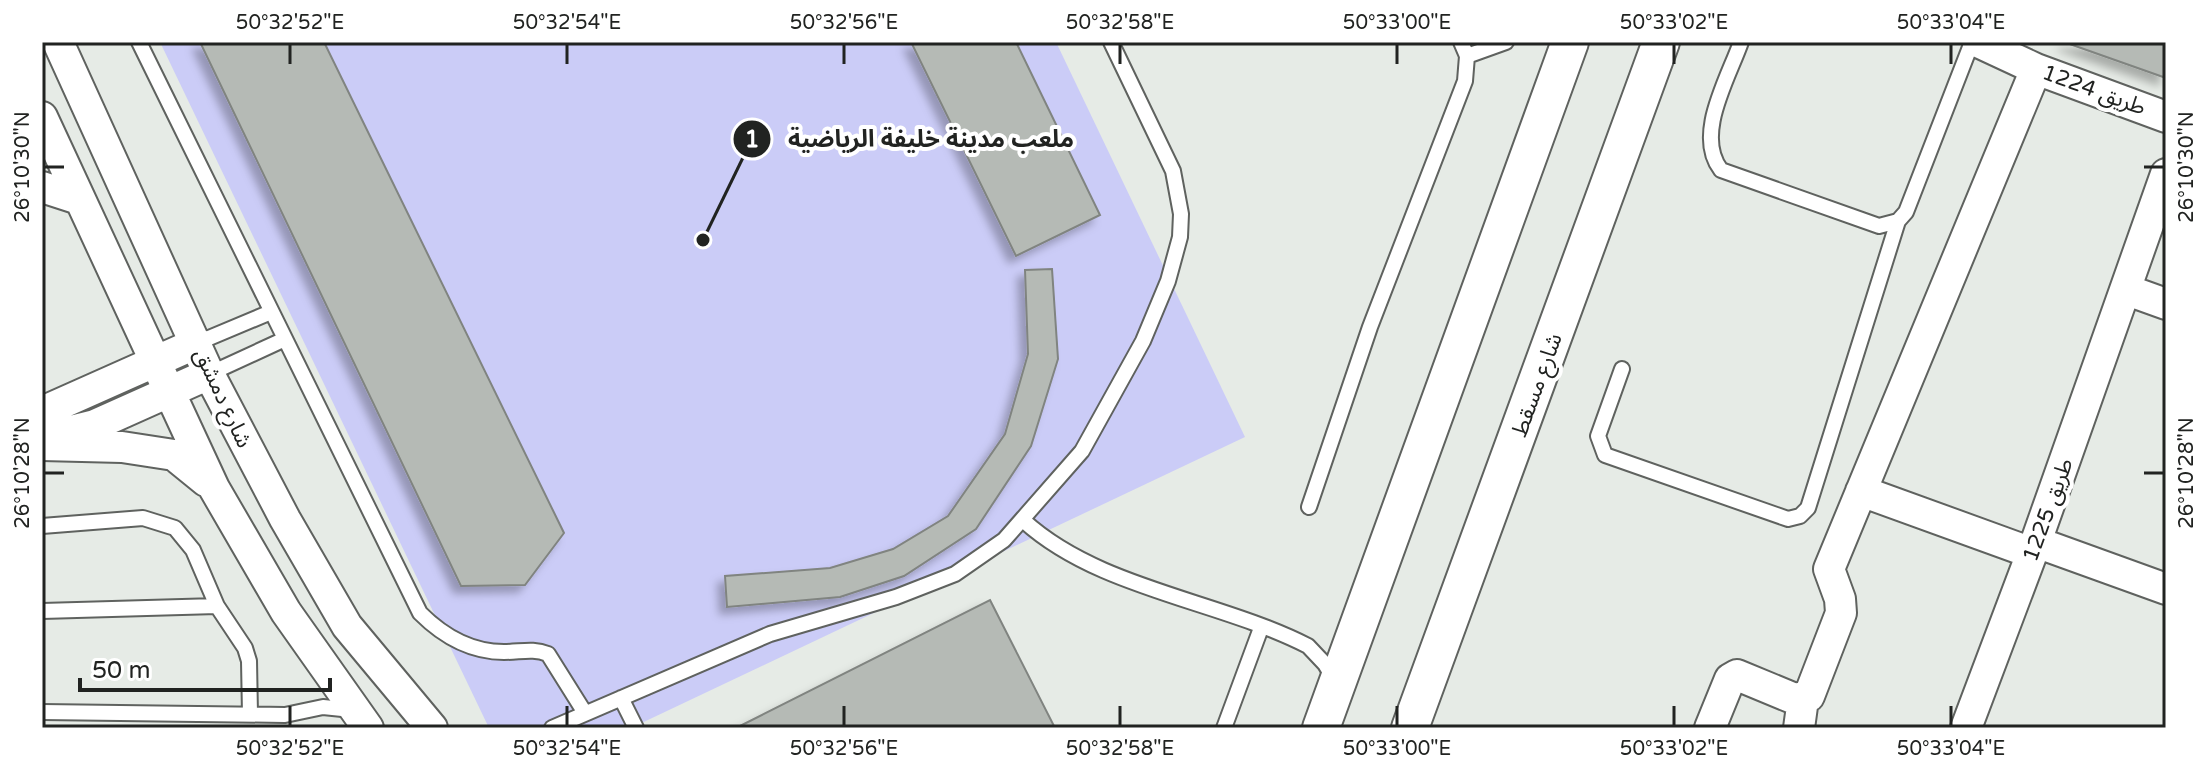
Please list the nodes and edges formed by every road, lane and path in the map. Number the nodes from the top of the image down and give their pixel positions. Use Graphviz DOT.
graph roads {
  1 [pos="58,42"];
  2 [pos="139,42"];
  3 [pos="1111,42"];
  4 [pos="1506,42"];
  5 [pos="1570,42"];
  6 [pos="1661,42"];
  7 [pos="1741,42"];
  8 [pos="1975,42"];
  9 [pos="1464,49"];
  10 [pos="2036,69"];
  11 [pos="2166,117"];
  12 [pos="42,119"];
  13 [pos="2166,174"];
  14 [pos="42,187"];
  15 [pos="79,199"];
  16 [pos="1898,221"];
  17 [pos="2127,290"];
  18 [pos="2166,304"];
  19 [pos="271,312"];
  20 [pos="285,339"];
  21 [pos="197,343"];
  22 [pos="154,364"];
  23 [pos="1622,369"];
  24 [pos="209,374"];
  25 [pos="168,395"];
  26 [pos="42,412"];
  27 [pos="42,438"];
  28 [pos="42,445"];
  29 [pos="214,488"];
  30 [pos="1861,491"];
  31 [pos="1309,507"];
  32 [pos="1024,521"];
  33 [pos="42,526"];
  34 [pos="2034,548"];
  35 [pos="2166,589"];
  36 [pos="217,606"];
  37 [pos="42,611"];
  38 [pos="1261,628"];
  39 [pos="1336,686"];
  40 [pos="621,698"];
  41 [pos="42,712"];
  42 [pos="585,713"];
  43 [pos="250,714"];
  44 [pos="1801,714"];
  45 [pos="362,720"];
  46 [pos="432,728"];
  47 [pos="552,728"];
  48 [pos="636,728"];
  49 [pos="1224,728"];
  50 [pos="1321,728"];
  51 [pos="1410,728"];
  52 [pos="1710,728"];
  53 [pos="1966,728"];
  1 -- 21 [label="street, شارع دمشق"];
  2 -- 19 [label="lane"];
  3 -- 32 [label="lane"];
  4 -- 9 [label="lane"];
  5 -- 39 [label="street"];
  6 -- 51 [label="street, شارع مسقط"];
  7 -- 16 [label="lane"];
  8 -- 10 [label="street, طريق 1224"];
  8 -- 16 [label="lane"];
  9 -- 31 [label="lane"];
  10 -- 11 [label="street, طريق 1224"];
  10 -- 30 [label="street"];
  12 -- 15 [label="street"];
  13 -- 17 [label="street, طريق 1225"];
  14 -- 15 [label="street"];
  15 -- 22 [label="street"];
  16 -- 23 [label="lane"];
  17 -- 18 [label="street"];
  17 -- 34 [label="street, طريق 1225"];
  19 -- 20 [label="lane"];
  19 -- 21 [label="lane"];
  20 -- 24 [label="lane"];
  20 -- 42 [label="lane"];
  21 -- 22 [label="street"];
  21 -- 24 [label="street, شارع دمشق"];
  22 -- 25 [label="street"];
  22 -- 26 [label="street"];
  24 -- 25 [label="street"];
  24 -- 46 [label="street, شارع دمشق"];
  25 -- 27 [label="street"];
  25 -- 29 [label="street"];
  28 -- 29 [label="street"];
  29 -- 45 [label="street"];
  30 -- 34 [label="street"];
  30 -- 44 [label="street"];
  32 -- 38 [label="lane"];
  32 -- 40 [label="lane"];
  33 -- 36 [label="lane"];
  34 -- 35 [label="street"];
  34 -- 53 [label="street, طريق 1225"];
  36 -- 37 [label="lane"];
  36 -- 43 [label="lane"];
  38 -- 39 [label="lane"];
  38 -- 49 [label="lane"];
  39 -- 50 [label="street"];
  40 -- 42 [label="lane"];
  40 -- 48 [label="lane"];
  41 -- 43 [label="lane"];
  42 -- 47 [label="lane"];
  43 -- 45 [label="lane"];
  44 -- 52 [label="street"];
}
